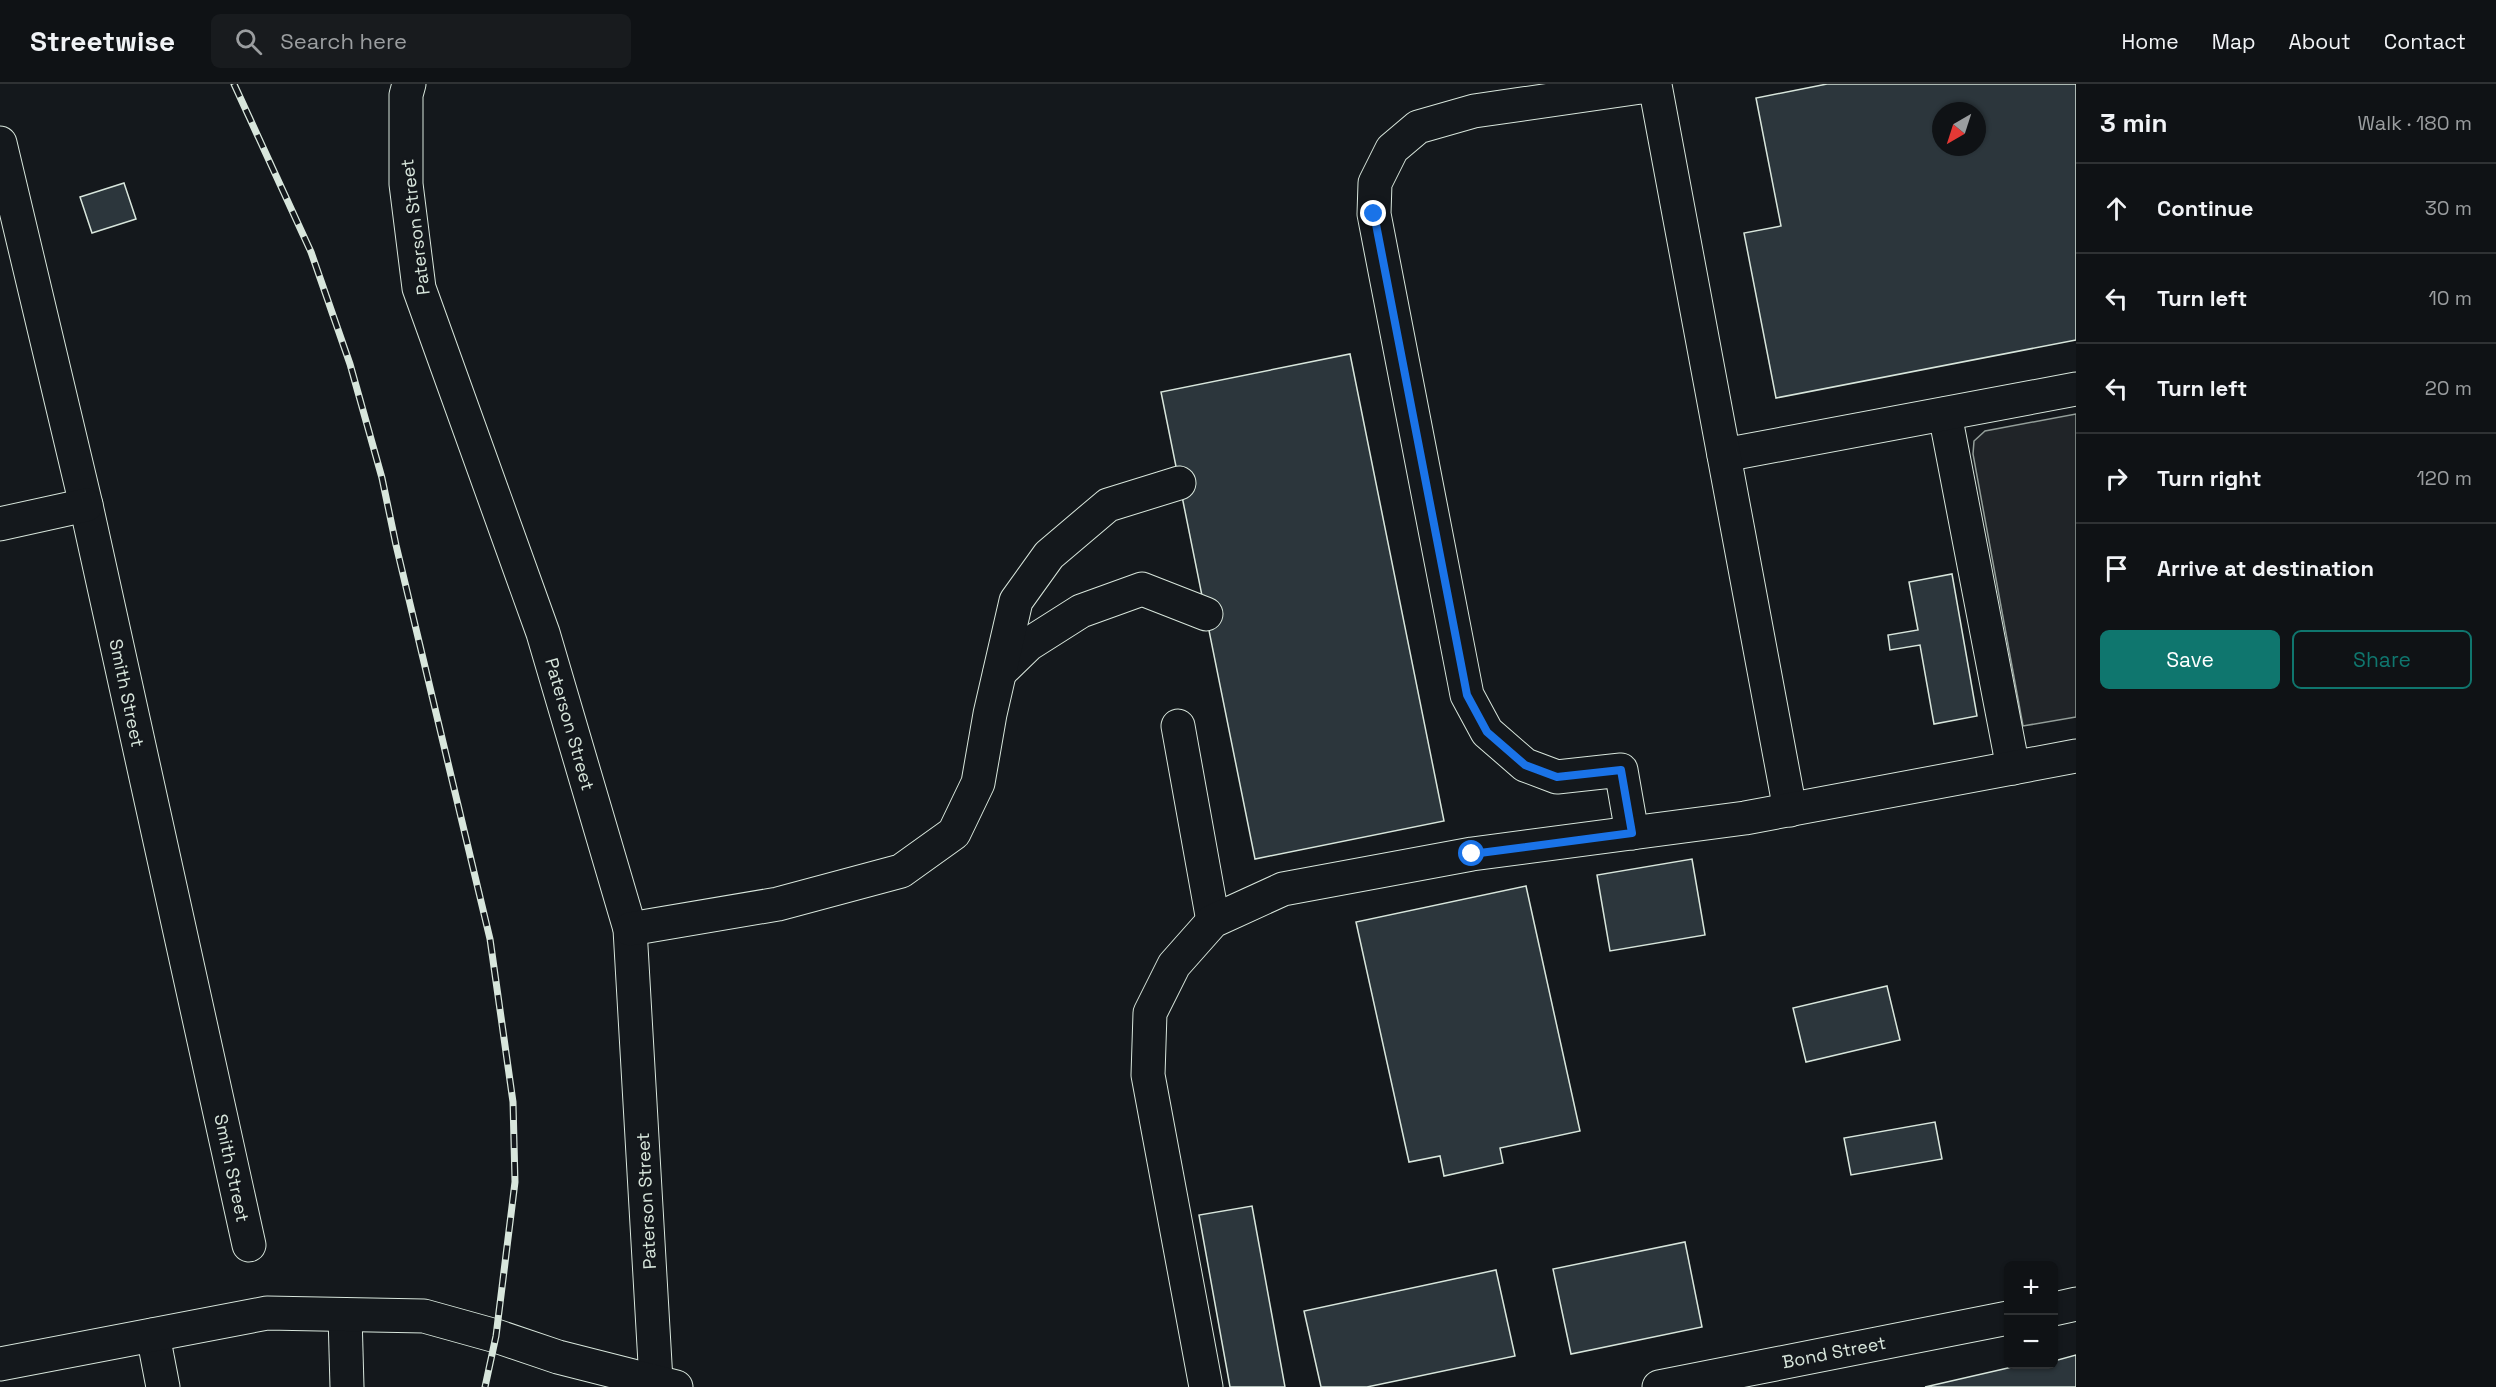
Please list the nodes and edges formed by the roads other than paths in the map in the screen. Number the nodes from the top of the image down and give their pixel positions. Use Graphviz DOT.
graph roads {
  1 [pos="409,84"];
  2 [pos="1657,85"];
  3 [pos="0,143"];
  4 [pos="2076,389"];
  5 [pos="1945,414"];
  6 [pos="1724,455"];
  7 [pos="1179,483"];
  8 [pos="86,505"];
  9 [pos="0,524"];
  10 [pos="1206,614"];
  11 [pos="1000,672"];
  12 [pos="1178,726"];
  13 [pos="2076,756"];
  14 [pos="2013,768"];
  15 [pos="1790,810"];
  16 [pos="1632,833"];
  17 [pos="1213,921"];
  18 [pos="630,929"];
  19 [pos="249,1245"];
  20 [pos="2076,1304"];
  21 [pos="2058,1308"];
  22 [pos="345,1314"];
  23 [pos="2004,1319"];
  24 [pos="153,1335"];
  25 [pos="0,1364"];
  26 [pos="608,1378"];
  27 [pos="666,1384"];
  28 [pos="163,1387"];
  29 [pos="347,1387"];
  30 [pos="1206,1387"];
  31 [pos="1659,1387"];
  1 -- 18 [label="street, Paterson Street"];
  2 -- 6 [label="street"];
  2 -- 16 [label="street"];
  3 -- 8 [label="street, Smith Street"];
  4 -- 5 [label="street"];
  5 -- 6 [label="street"];
  5 -- 14 [label="street"];
  6 -- 15 [label="street"];
  7 -- 11 [label="street"];
  8 -- 9 [label="street"];
  8 -- 19 [label="street, Smith Street"];
  10 -- 11 [label="street"];
  11 -- 18 [label="street"];
  12 -- 17 [label="street"];
  13 -- 14 [label="street"];
  14 -- 15 [label="street"];
  15 -- 16 [label="street"];
  16 -- 17 [label="street"];
  17 -- 30 [label="street"];
  18 -- 27 [label="street, Paterson Street"];
  20 -- 21 [label="street"];
  22 -- 24 [label="street"];
  22 -- 26 [label="street"];
  22 -- 29 [label="street"];
  23 -- 31 [label="street, Bond Street"];
  24 -- 25 [label="street"];
  24 -- 28 [label="street"];
  26 -- 27 [label="street"];
}
